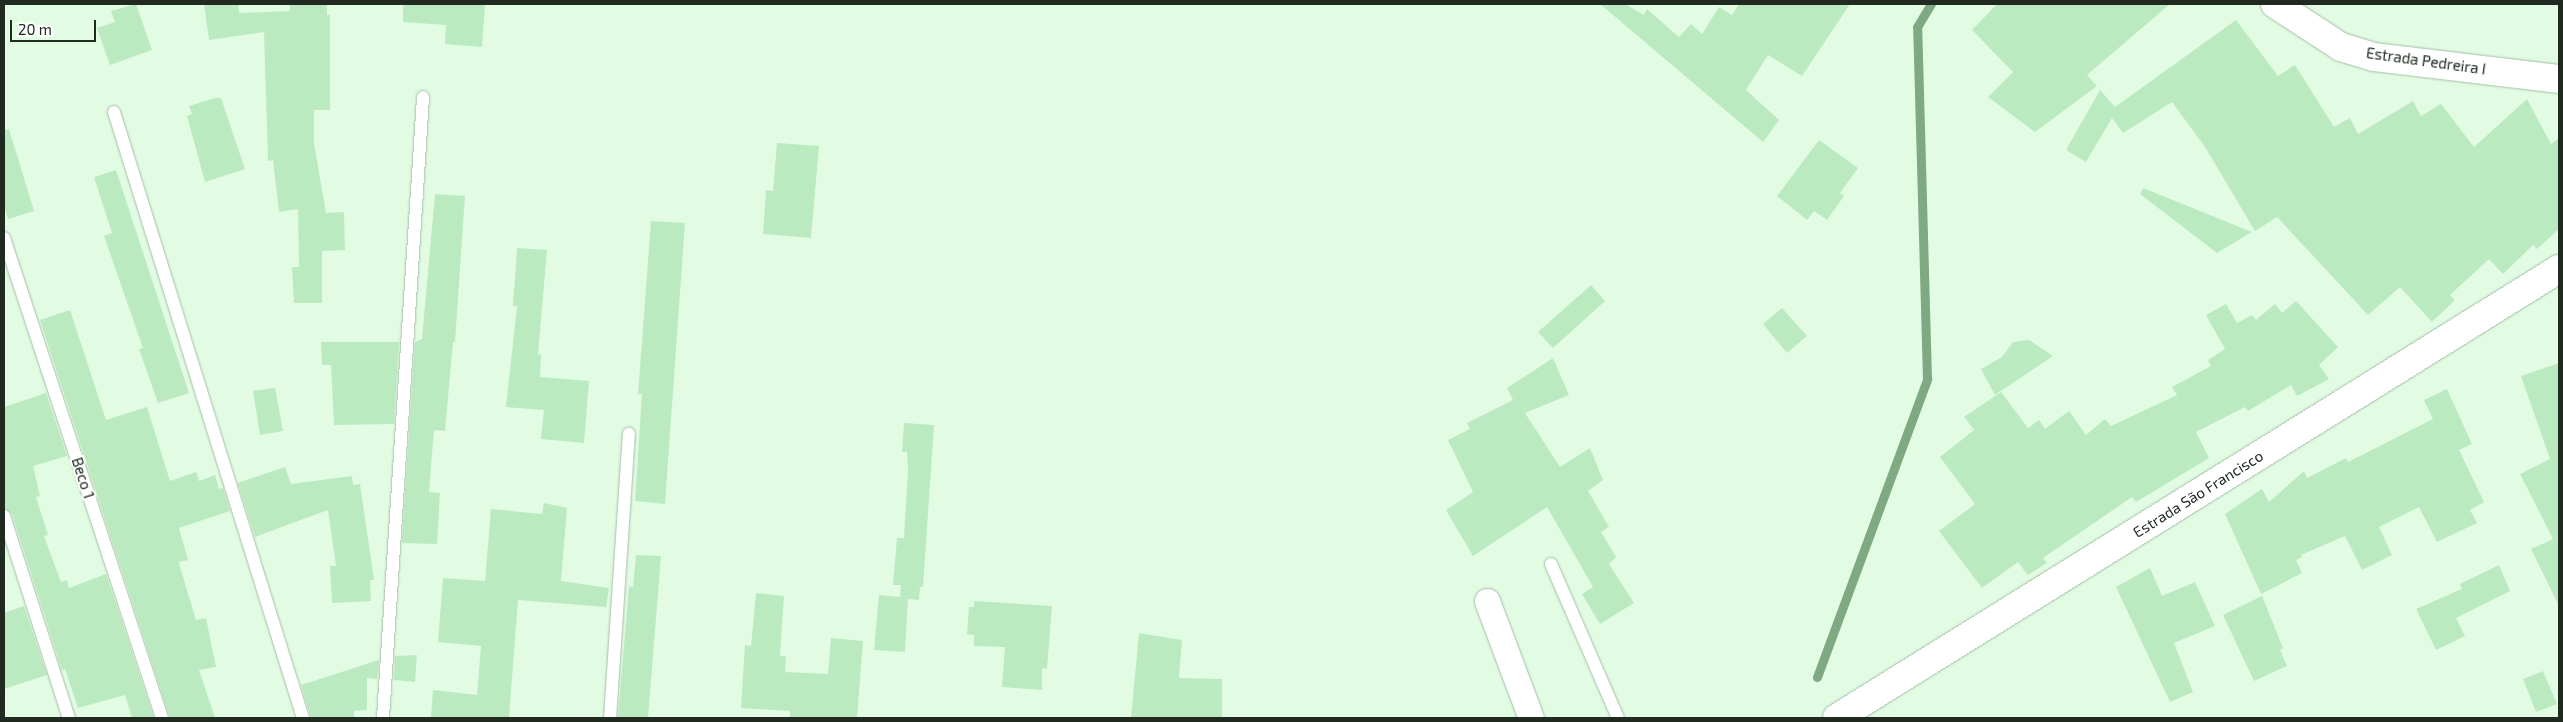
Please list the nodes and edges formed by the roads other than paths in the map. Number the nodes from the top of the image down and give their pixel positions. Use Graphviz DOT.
graph roads {
  1 [pos="2275,4"];
  2 [pos="2559,79"];
  3 [pos="424,97"];
  4 [pos="114,112"];
  5 [pos="4,238"];
  6 [pos="2559,270"];
  7 [pos="628,434"];
  8 [pos="4,516"];
  9 [pos="1551,564"];
  10 [pos="1487,601"];
  11 [pos="69,718"];
  12 [pos="162,718"];
  13 [pos="303,718"];
  14 [pos="383,718"];
  15 [pos="610,718"];
  16 [pos="1532,718"];
  17 [pos="1618,718"];
  18 [pos="1836,718"];
  1 -- 2 [label="main road, Estrada Pedreira I"];
  3 -- 14 [label="lane"];
  4 -- 13 [label="lane"];
  5 -- 12 [label="lane, Beco 1"];
  6 -- 18 [label="main road, Estrada São Francisco"];
  7 -- 15 [label="lane"];
  8 -- 11 [label="lane"];
  9 -- 17 [label="lane"];
  10 -- 16 [label="street"];
}
